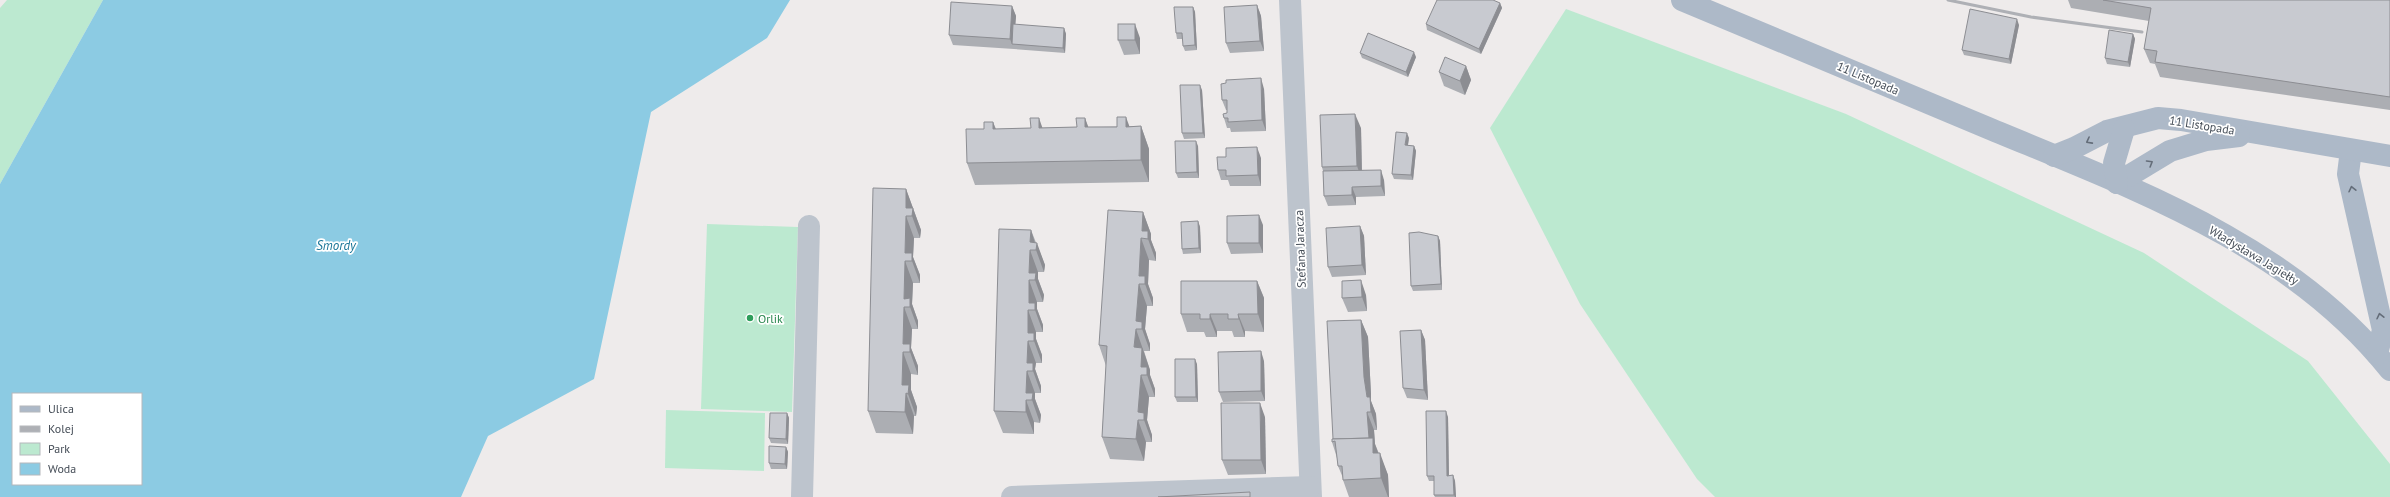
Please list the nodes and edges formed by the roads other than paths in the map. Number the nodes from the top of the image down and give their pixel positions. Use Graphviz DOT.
graph roads {
  1 [pos="1290,0"];
  2 [pos="1682,0"];
  3 [pos="2124,128"];
  4 [pos="2258,134"];
  5 [pos="2351,150"];
  6 [pos="2054,156"];
  7 [pos="2390,156"];
  8 [pos="2117,183"];
  9 [pos="809,226"];
  10 [pos="2384,362"];
  11 [pos="1310,492"];
  12 [pos="802,497"];
  13 [pos="1012,497"];
  1 -- 11 [label="street, Stefana Jaracza"];
  2 -- 6 [label="main road, 11 Listopada"];
  3 -- 4 [label="main road, 11 Listopada"];
  3 -- 6 [label="main road, 11 Listopada, one-way"];
  3 -- 8 [label="main road"];
  4 -- 5 [label="main road, 11 Listopada"];
  8 -- 4 [label="main road, 11 Listopada, one-way"];
  5 -- 7 [label="main road, 11 Listopada"];
  10 -- 5 [label="main road, one-way"];
  6 -- 8 [label="main road, 11 Listopada"];
  8 -- 10 [label="main road, Władysława Jagiełły"];
  9 -- 12 [label="street"];
  11 -- 13 [label="street"];
}
